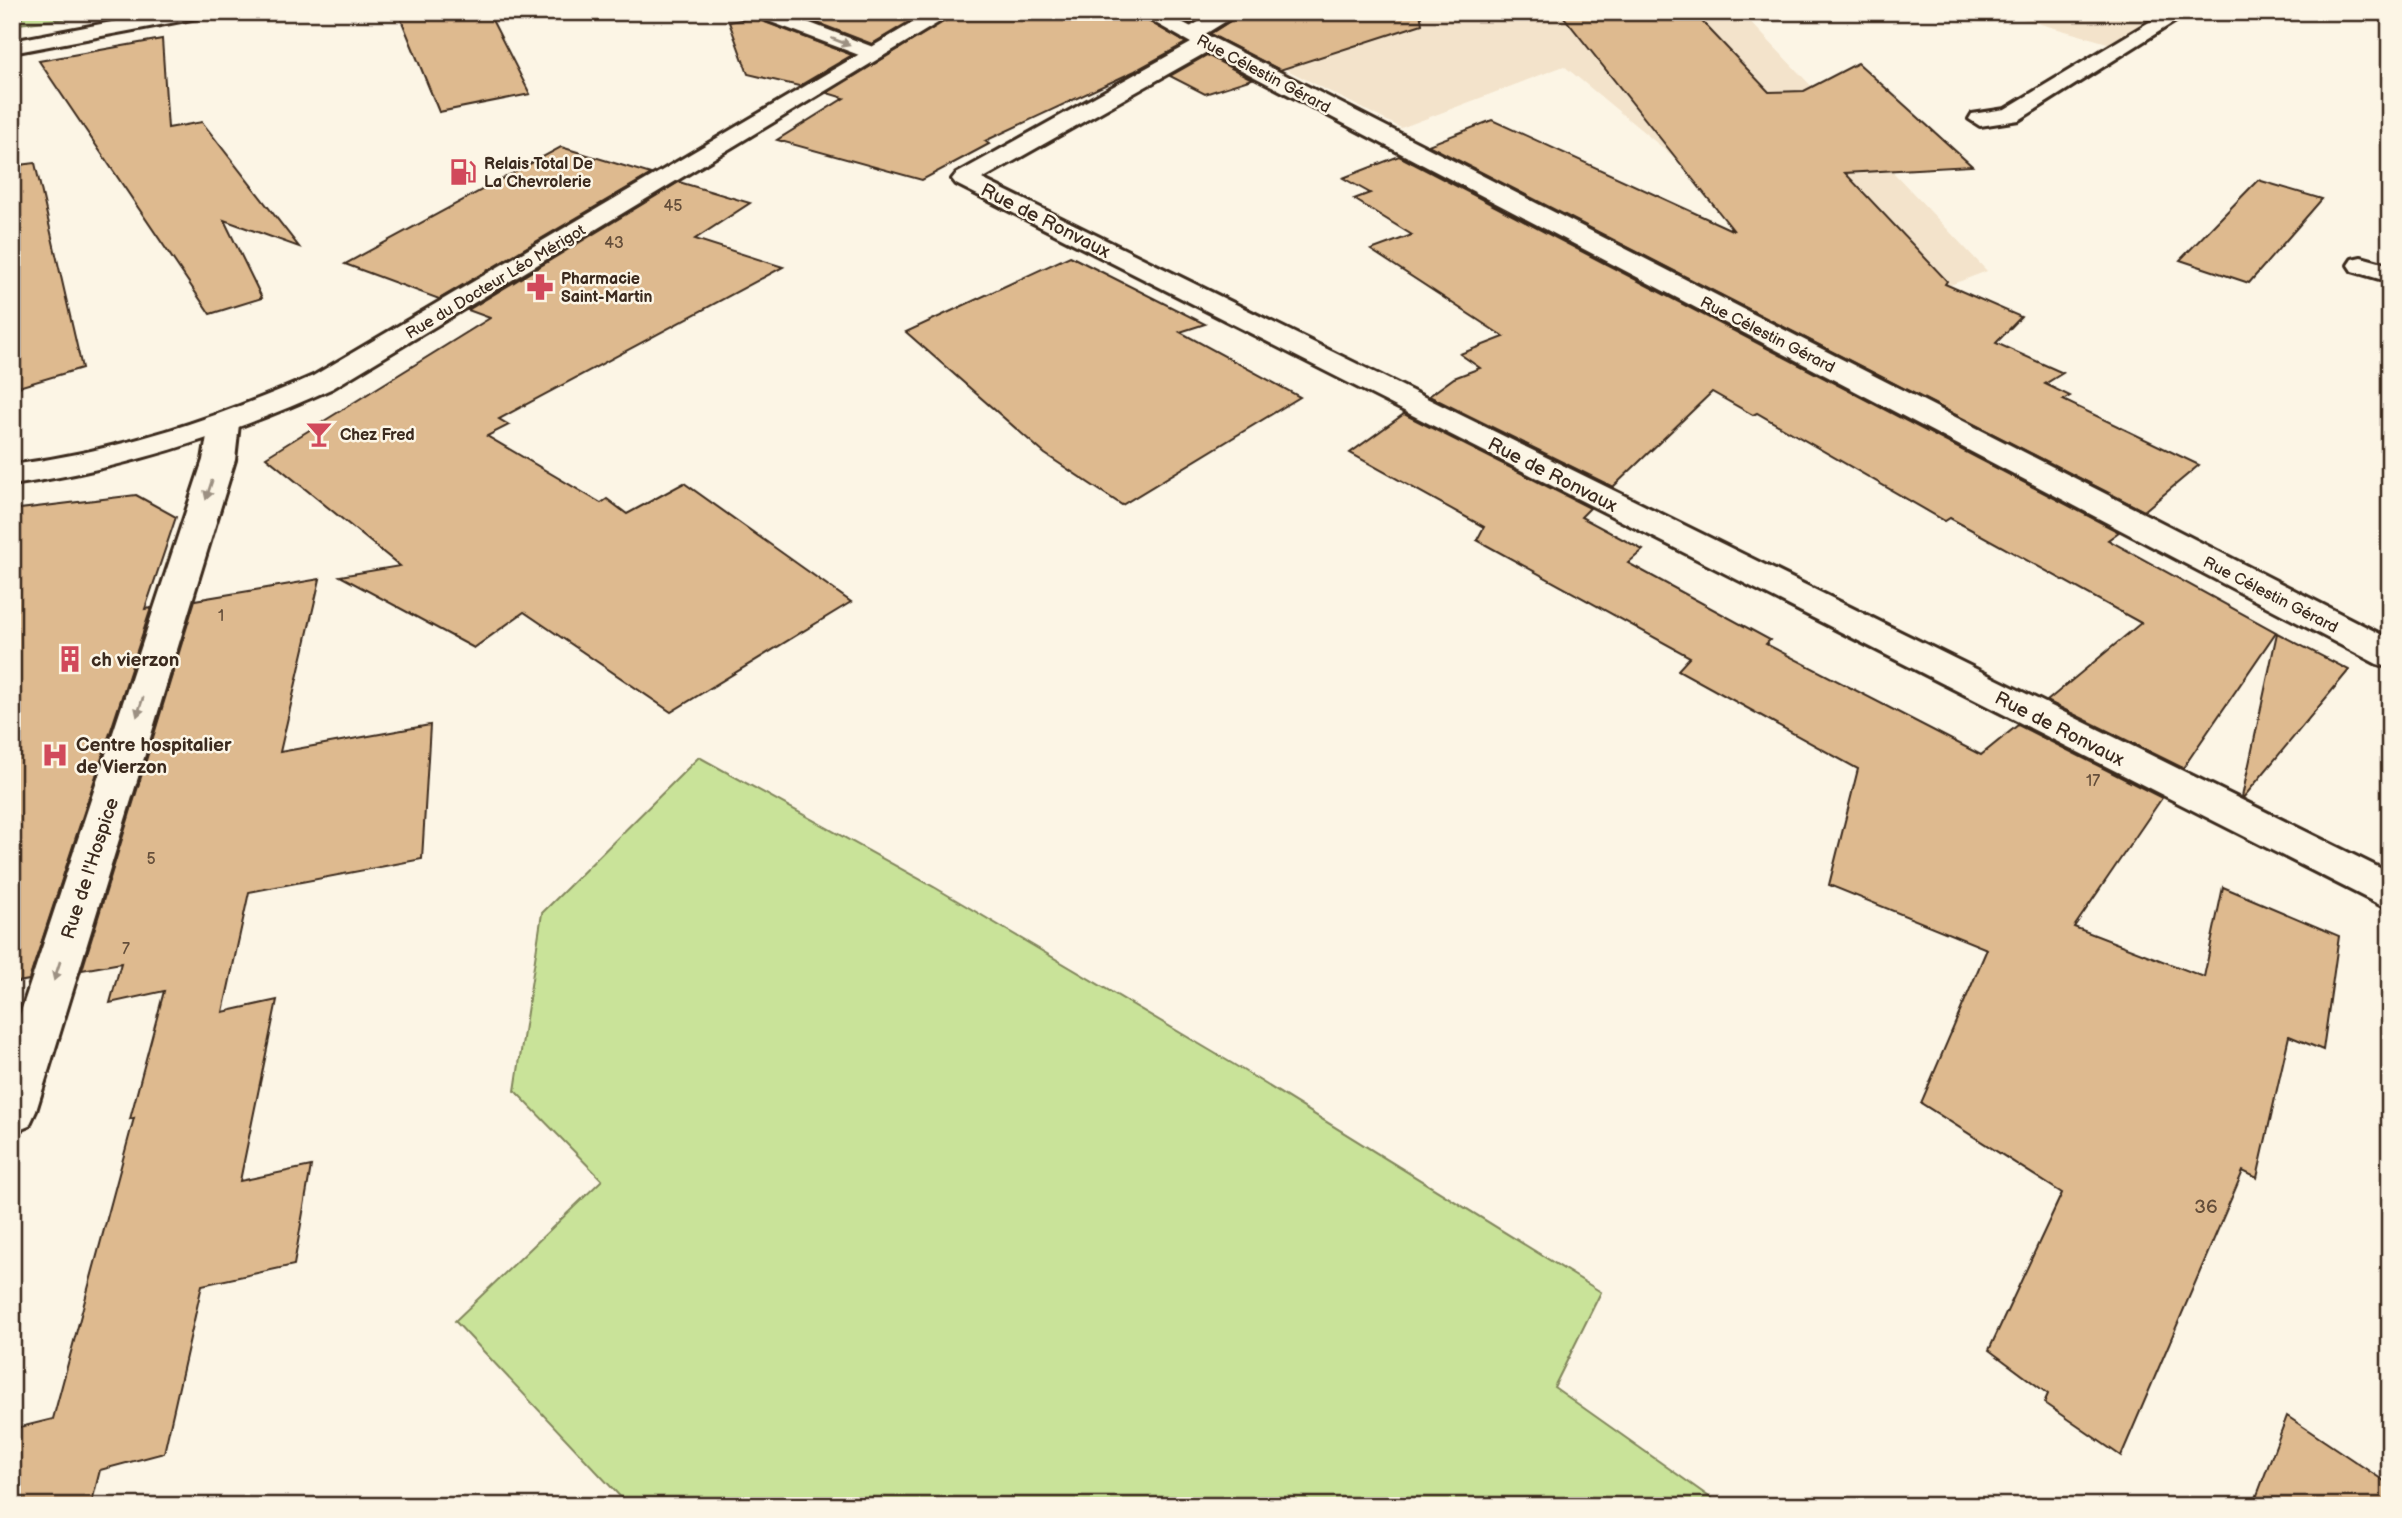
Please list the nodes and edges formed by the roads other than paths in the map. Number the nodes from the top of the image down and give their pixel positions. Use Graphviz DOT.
graph roads {
  1 [pos="197,12"];
  2 [pos="762,12"];
  3 [pos="946,12"];
  4 [pos="1146,12"];
  5 [pos="1231,12"];
  6 [pos="2180,12"];
  7 [pos="1198,39"];
  8 [pos="12,47"];
  9 [pos="874,54"];
  10 [pos="1980,120"];
  11 [pos="2361,265"];
  12 [pos="2390,274"];
  13 [pos="223,424"];
  14 [pos="12,475"];
  15 [pos="2390,655"];
  16 [pos="2390,894"];
  17 [pos="44,1012"];
  18 [pos="12,1044"];
  19 [pos="12,1111"];
  1 -- 8 [label="street"];
  2 -- 9 [label="street, one-way"];
  3 -- 9 [label="street, Rue du Docteur Léo Mérigot"];
  4 -- 7 [label="street, Rue Célestin Gérard"];
  5 -- 7 [label="street"];
  6 -- 10 [label="street"];
  7 -- 15 [label="street, Rue Célestin Gérard"];
  7 -- 16 [label="street, Rue de Ronvaux"];
  9 -- 13 [label="street, Rue du Docteur Léo Mérigot"];
  11 -- 12 [label="street"];
  13 -- 14 [label="street, Rue du Docteur Léo Mérigot"];
  13 -- 17 [label="street, Rue de l'Hospice, one-way"];
  17 -- 18 [label="street"];
  17 -- 19 [label="street, Rue de l'Hospice"];
}
